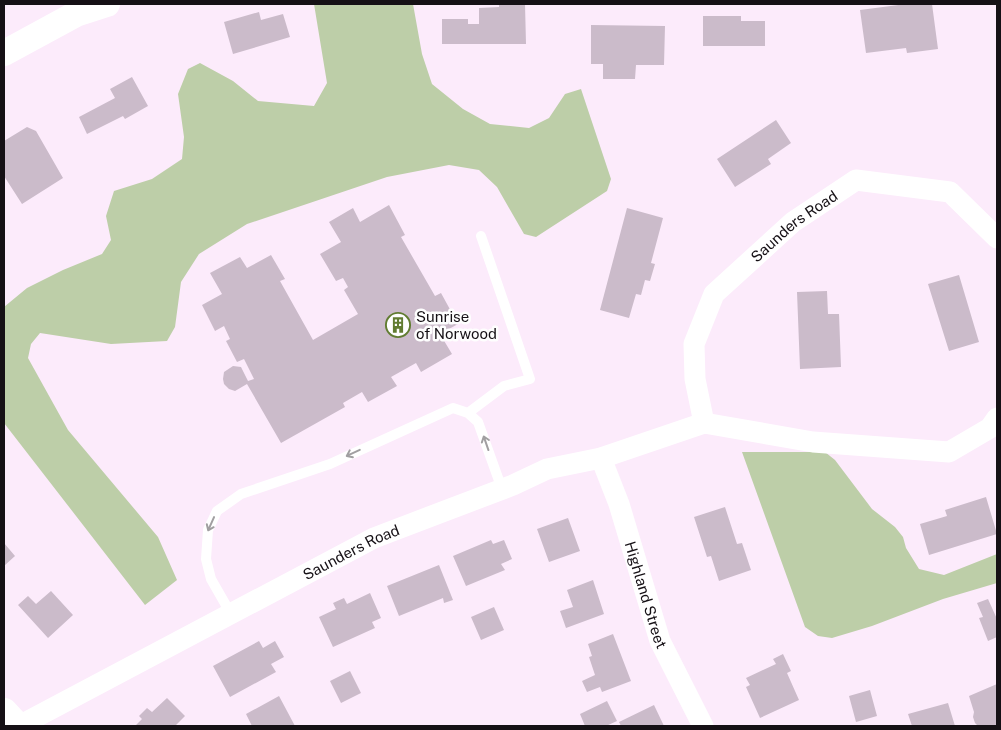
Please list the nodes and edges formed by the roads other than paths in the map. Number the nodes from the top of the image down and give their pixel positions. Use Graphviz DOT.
graph roads {
  1 [pos="107,4"];
  2 [pos="4,53"];
  3 [pos="481,236"];
  4 [pos="997,238"];
  5 [pos="468,413"];
  6 [pos="997,418"];
  7 [pos="704,423"];
  8 [pos="601,458"];
  9 [pos="502,489"];
  10 [pos="231,614"];
  11 [pos="4,712"];
  12 [pos="18,726"];
  13 [pos="703,726"];
  1 -- 2 [label="street"];
  3 -- 5 [label="lane"];
  4 -- 7 [label="street, Saunders Road"];
  9 -- 5 [label="lane, one-way"];
  5 -- 10 [label="lane, one-way"];
  6 -- 7 [label="street, Saunders Road"];
  7 -- 8 [label="street, Saunders Road"];
  8 -- 9 [label="street, Saunders Road"];
  8 -- 13 [label="street, Highland Street"];
  9 -- 10 [label="street, Saunders Road"];
  10 -- 12 [label="street, Saunders Road"];
  11 -- 12 [label="main road"];
}
